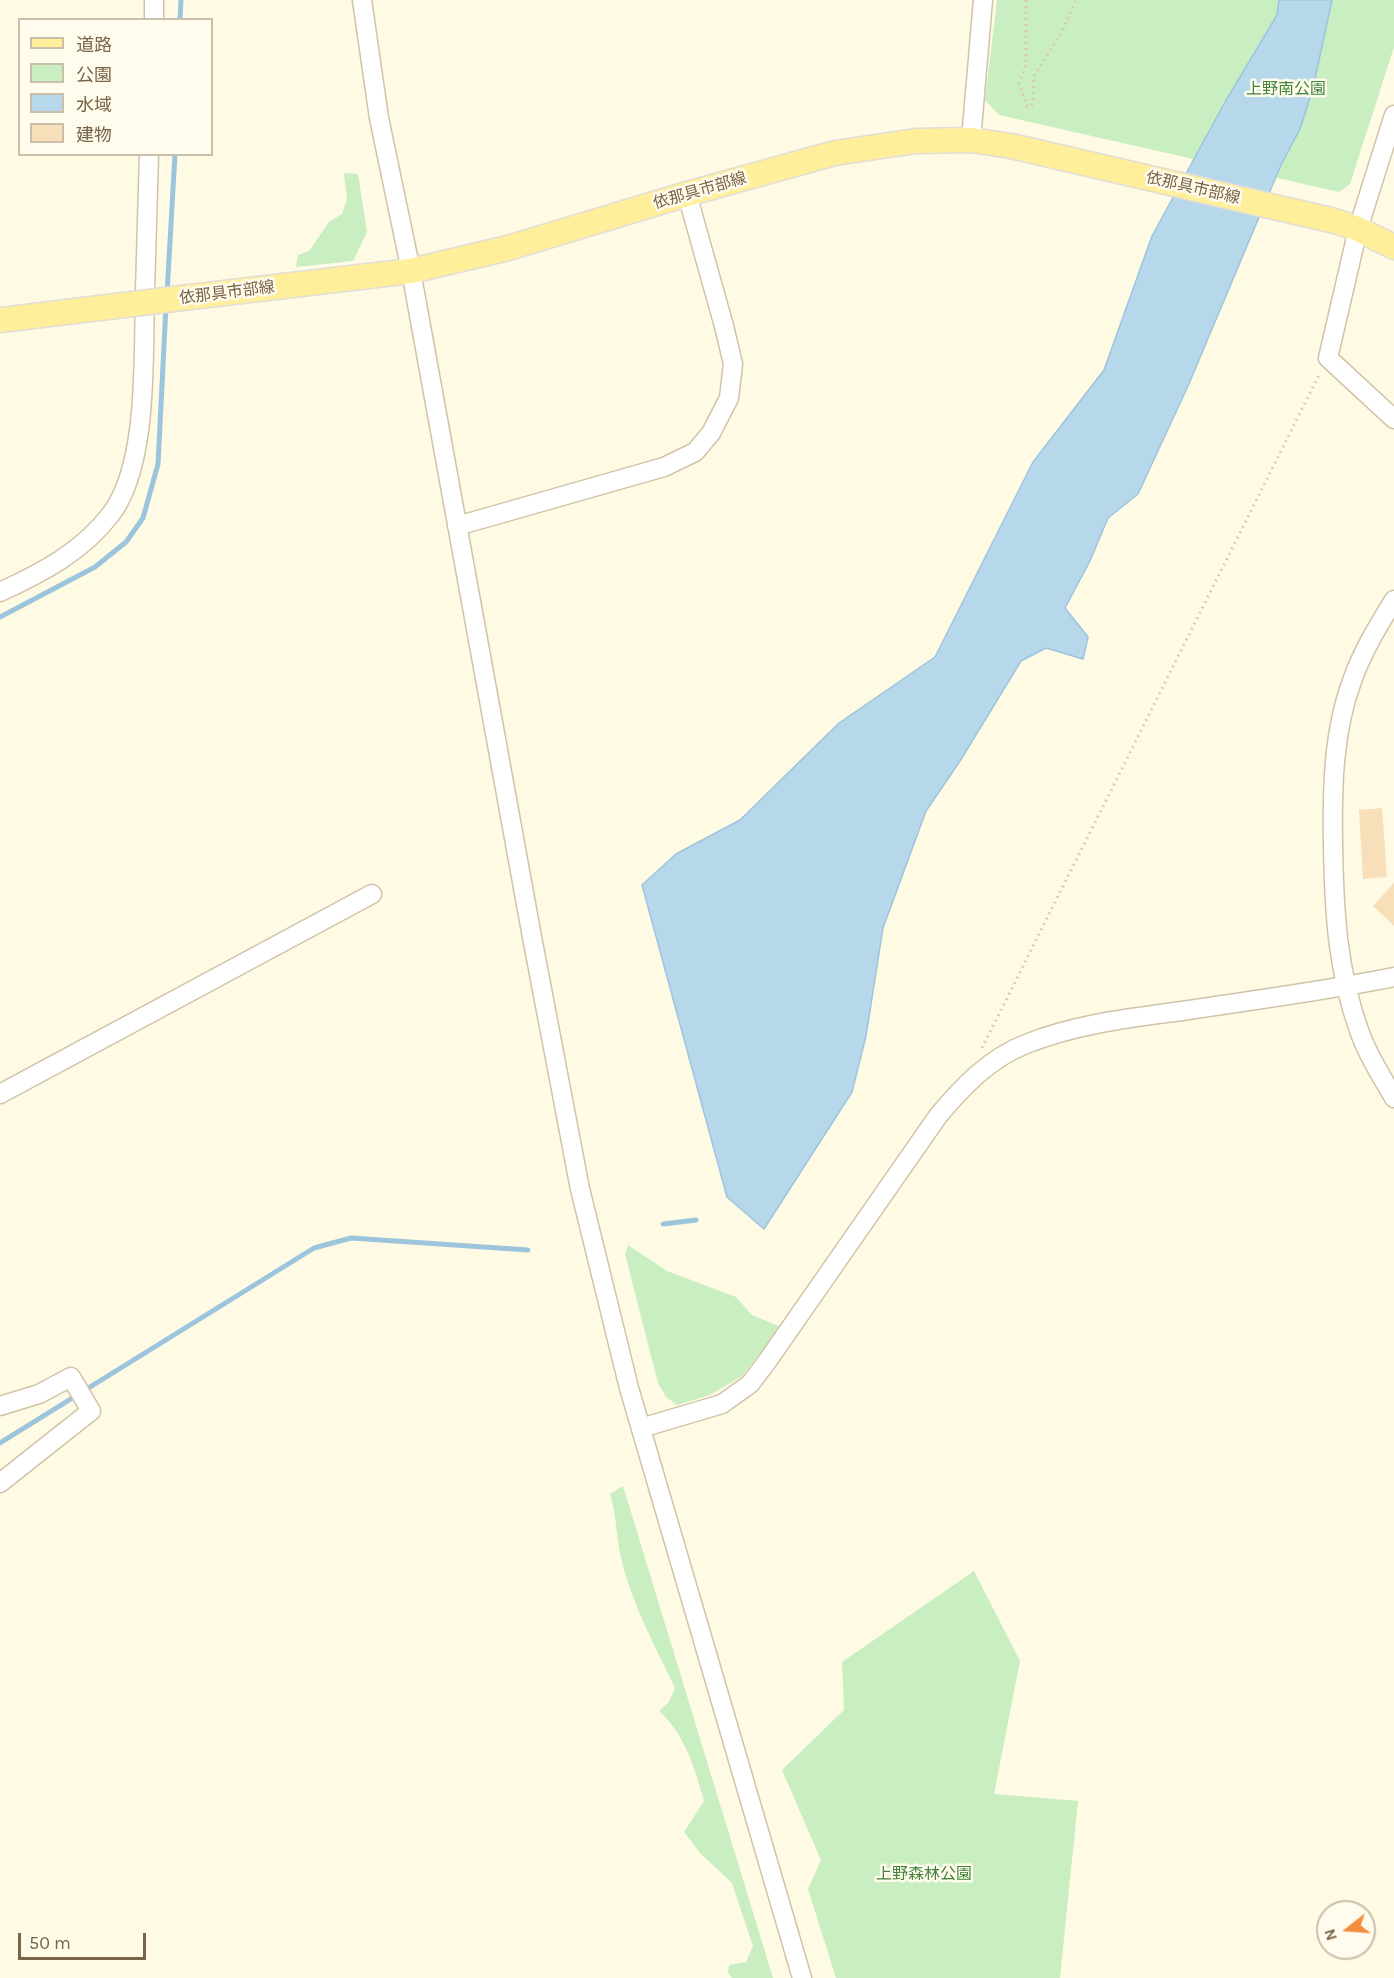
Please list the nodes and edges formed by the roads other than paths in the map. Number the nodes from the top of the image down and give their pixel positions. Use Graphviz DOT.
graph roads {
  1 [pos="154,0"];
  2 [pos="362,0"];
  3 [pos="982,0"];
  4 [pos="154,18"];
  5 [pos="1394,115"];
  6 [pos="971,140"];
  7 [pos="149,156"];
  8 [pos="687,194"];
  9 [pos="1347,225"];
  10 [pos="1394,247"];
  11 [pos="411,271"];
  12 [pos="0,321"];
  13 [pos="1394,419"];
  14 [pos="457,526"];
  15 [pos="0,592"];
  16 [pos="1394,600"];
  17 [pos="372,894"];
  18 [pos="1394,977"];
  19 [pos="1346,986"];
  20 [pos="0,1094"];
  21 [pos="1394,1098"];
  22 [pos="0,1406"];
  23 [pos="641,1428"];
  24 [pos="0,1483"];
  25 [pos="802,1978"];
  1 -- 4 [label="street"];
  2 -- 11 [label="street"];
  3 -- 6 [label="street"];
  5 -- 9 [label="street"];
  6 -- 8 [label="main road, 依那具市部線"];
  6 -- 9 [label="main road, 依那具市部線"];
  7 -- 15 [label="street"];
  8 -- 11 [label="main road, 依那具市部線"];
  8 -- 14 [label="street"];
  9 -- 10 [label="main road, 依那具市部線"];
  9 -- 13 [label="street"];
  11 -- 12 [label="main road, 依那具市部線, bridge"];
  11 -- 14 [label="street"];
  14 -- 23 [label="street"];
  16 -- 19 [label="street"];
  17 -- 20 [label="street"];
  18 -- 19 [label="street"];
  19 -- 21 [label="street"];
  19 -- 23 [label="street"];
  22 -- 24 [label="street"];
  23 -- 25 [label="street"];
}
